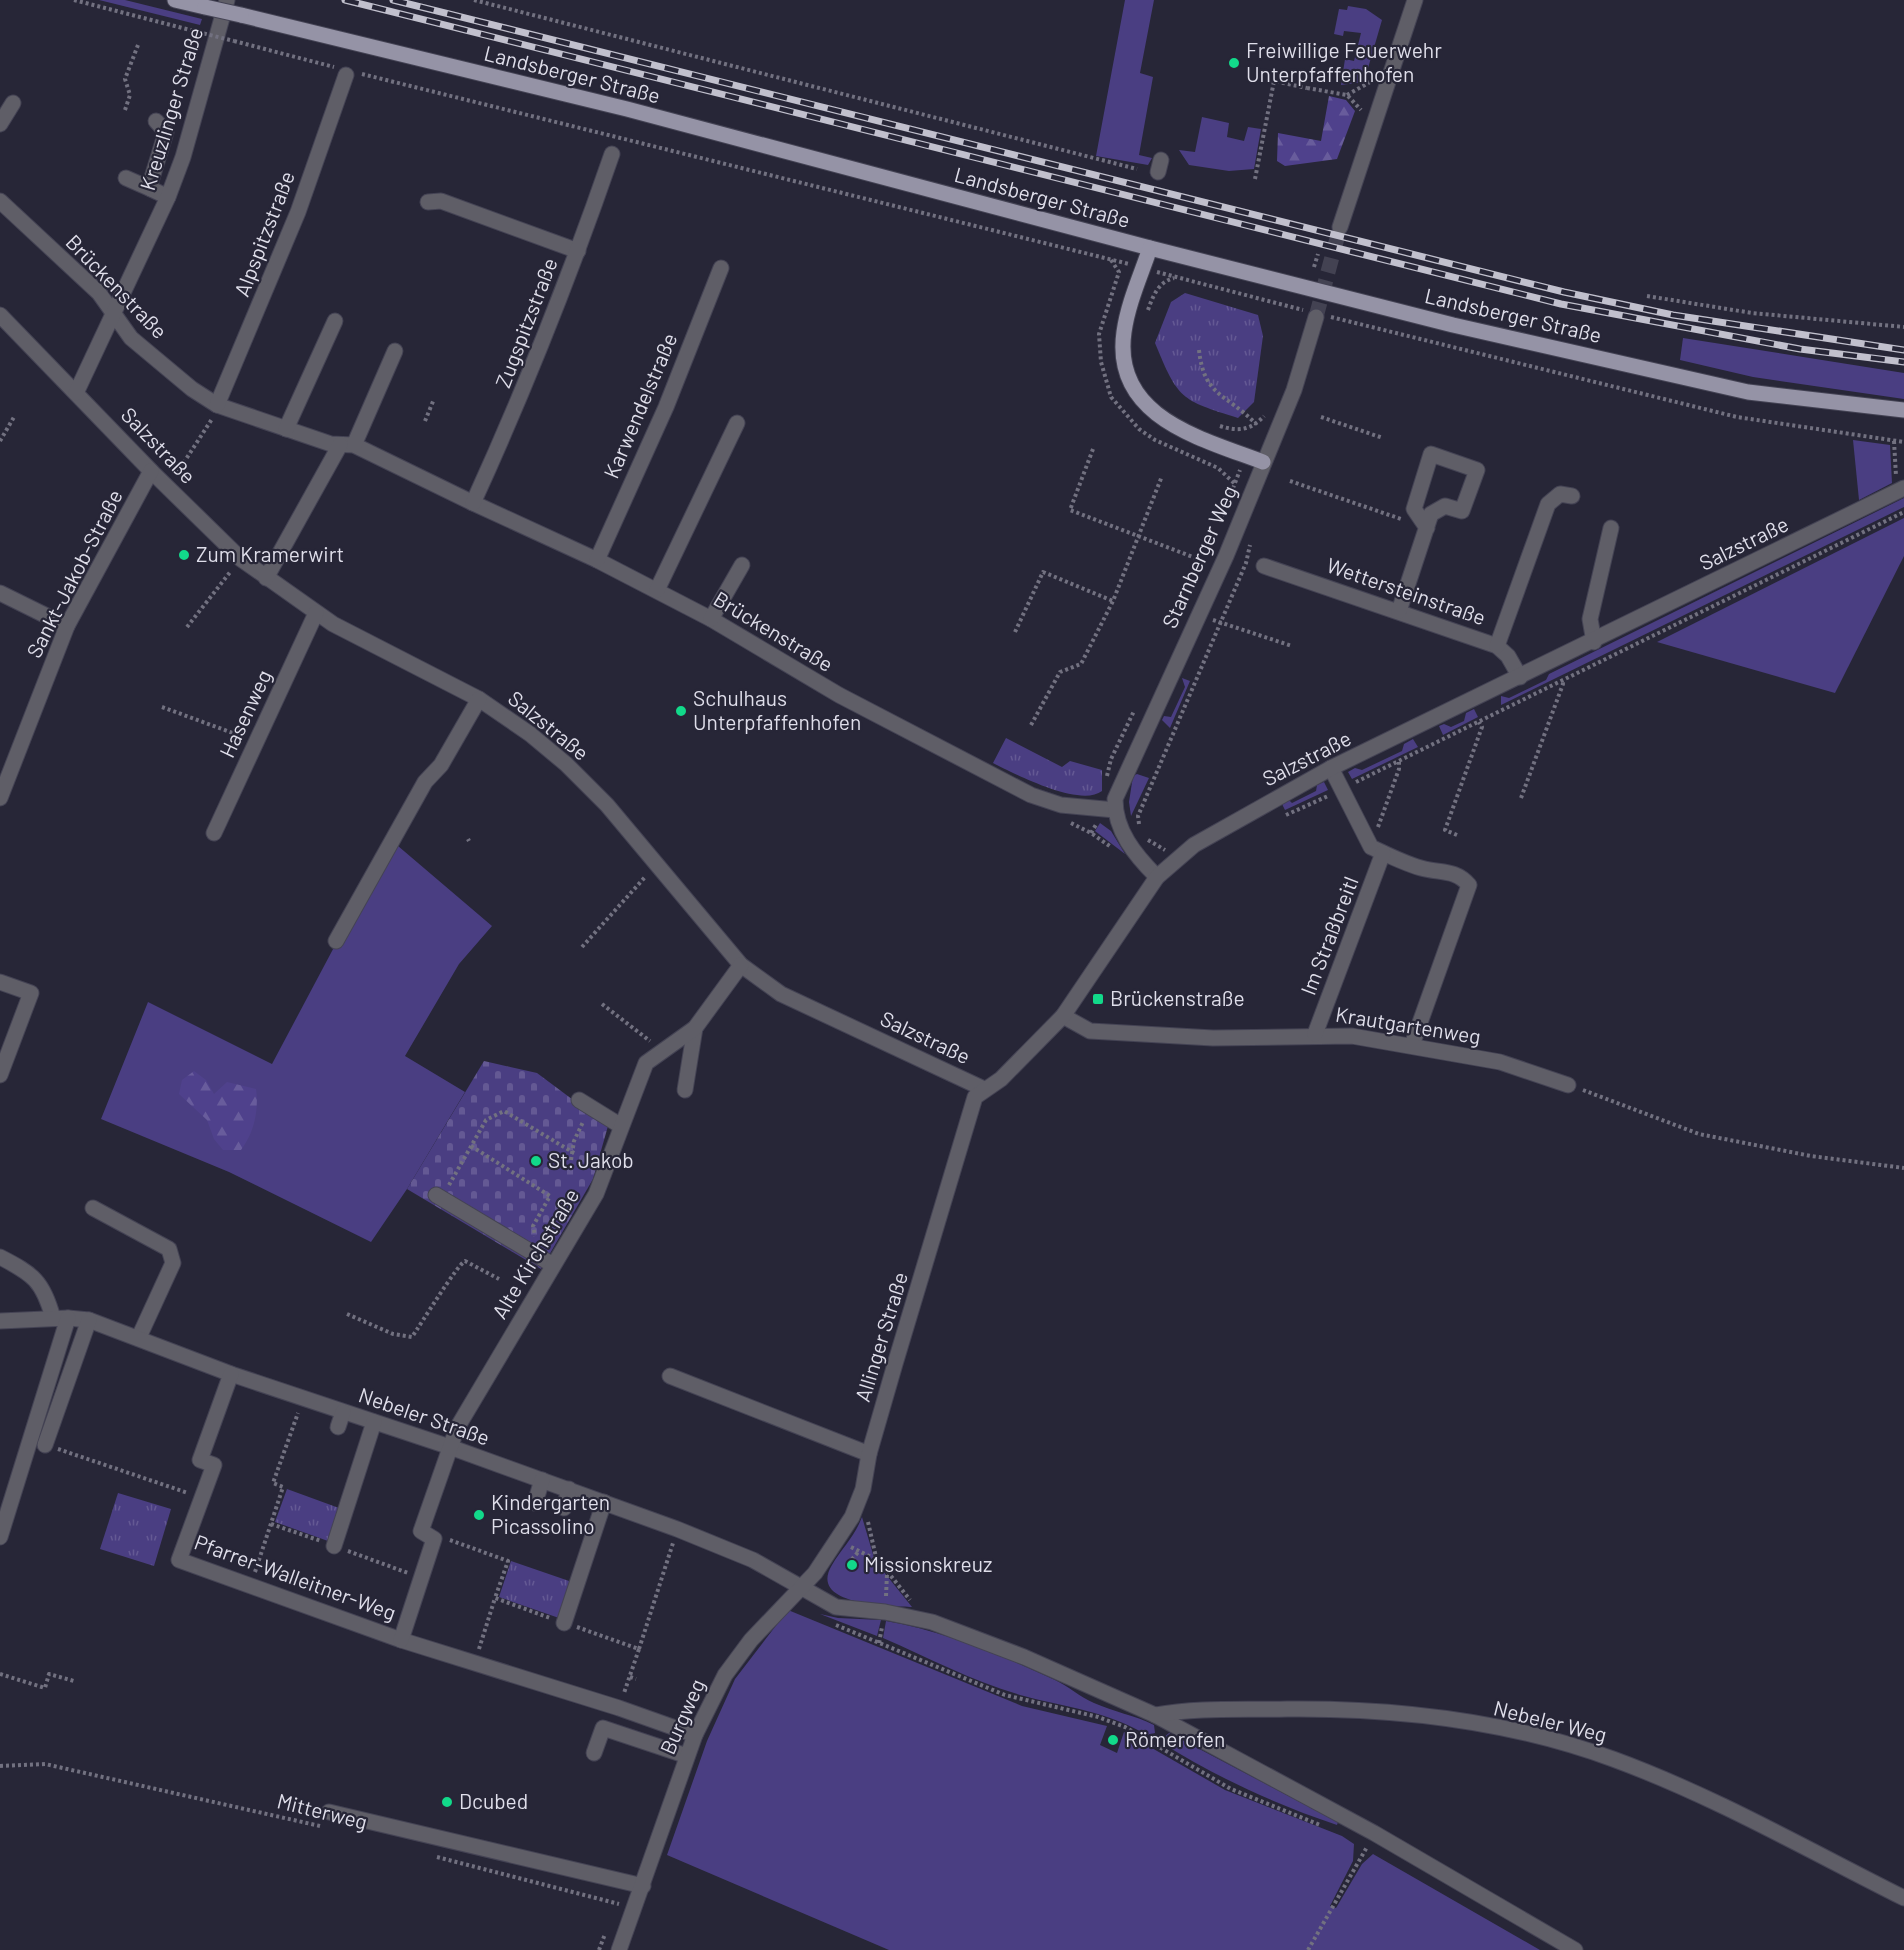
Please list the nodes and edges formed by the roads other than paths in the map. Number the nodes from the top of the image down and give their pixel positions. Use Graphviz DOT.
graph roads {
  1 [pos="175,0"];
  2 [pos="227,0"];
  3 [pos="1414,0"];
  4 [pos="347,72"];
  5 [pos="13,103"];
  6 [pos="156,121"];
  7 [pos="0,124"];
  8 [pos="612,154"];
  9 [pos="126,178"];
  10 [pos="152,189"];
  11 [pos="168,197"];
  12 [pos="0,201"];
  13 [pos="428,202"];
  14 [pos="1340,227"];
  15 [pos="1150,248"];
  16 [pos="578,251"];
  17 [pos="721,268"];
  18 [pos="113,312"];
  19 [pos="1315,314"];
  20 [pos="0,315"];
  21 [pos="335,321"];
  22 [pos="395,351"];
  23 [pos="76,393"];
  24 [pos="219,405"];
  25 [pos="1904,410"];
  26 [pos="737,423"];
  27 [pos="286,429"];
  28 [pos="347,445"];
  29 [pos="1263,462"];
  30 [pos="151,471"];
  31 [pos="1900,490"];
  32 [pos="1572,496"];
  33 [pos="473,504"];
  34 [pos="1427,528"];
  35 [pos="1611,528"];
  36 [pos="597,560"];
  37 [pos="742,565"];
  38 [pos="1264,566"];
  39 [pos="266,578"];
  40 [pos="657,590"];
  41 [pos="0,593"];
  42 [pos="1399,611"];
  43 [pos="316,613"];
  44 [pos="711,619"];
  45 [pos="67,626"];
  46 [pos="1594,642"];
  47 [pos="1497,646"];
  48 [pos="1520,677"];
  49 [pos="478,699"];
  50 [pos="1331,768"];
  51 [pos="0,798"];
  52 [pos="1115,810"];
  53 [pos="214,833"];
  54 [pos="1383,853"];
  55 [pos="1156,877"];
  56 [pos="336,941"];
  57 [pos="741,965"];
  58 [pos="0,982"];
  59 [pos="1063,1016"];
  60 [pos="695,1028"];
  61 [pos="1315,1034"];
  62 [pos="1412,1045"];
  63 [pos="0,1075"];
  64 [pos="1568,1084"];
  65 [pos="984,1089"];
  66 [pos="685,1090"];
  67 [pos="579,1100"];
  68 [pos="621,1126"];
  69 [pos="438,1197"];
  70 [pos="93,1208"];
  71 [pos="0,1257"];
  72 [pos="553,1265"];
  73 [pos="53,1318"];
  74 [pos="68,1318"];
  75 [pos="89,1320"];
  76 [pos="0,1322"];
  77 [pos="139,1337"];
  78 [pos="231,1374"];
  79 [pos="670,1376"];
  80 [pos="374,1422"];
  81 [pos="45,1445"];
  82 [pos="450,1447"];
  83 [pos="869,1454"];
  84 [pos="542,1480"];
  85 [pos="569,1490"];
  86 [pos="604,1502"];
  87 [pos="535,1503"];
  88 [pos="564,1508"];
  89 [pos="0,1537"];
  90 [pos="334,1546"];
  91 [pos="801,1589"];
  92 [pos="564,1623"];
  93 [pos="401,1640"];
  94 [pos="695,1697"];
  95 [pos="710,1703"];
  96 [pos="1155,1715"];
  97 [pos="695,1735"];
  98 [pos="594,1753"];
  99 [pos="687,1756"];
  100 [pos="329,1812"];
  101 [pos="643,1886"];
  102 [pos="1904,1899"];
  103 [pos="619,1950"];
  104 [pos="1575,1950"];
  1 -- 15 [label="main road, Landsberger Straße, bridge"];
  2 -- 11 [label="street, Kreuzlinger Straße"];
  3 -- 14 [label="street"];
  4 -- 24 [label="street, Alpspitzstraße"];
  5 -- 7 [label="street"];
  6 -- 10 [label="street"];
  8 -- 16 [label="street, Zugspitzstraße"];
  9 -- 10 [label="street"];
  10 -- 11 [label="street"];
  11 -- 18 [label="street, Kreuzlinger Straße"];
  12 -- 18 [label="street, Brückenstraße"];
  13 -- 16 [label="street"];
  15 -- 25 [label="main road, Landsberger Straße"];
  15 -- 29 [label="main road"];
  16 -- 33 [label="street, Zugspitzstraße"];
  17 -- 36 [label="street, Karwendelstraße"];
  18 -- 23 [label="street, Kreuzlinger Straße"];
  18 -- 24 [label="street, Brückenstraße"];
  19 -- 29 [label="street, Starnberger Weg"];
  20 -- 23 [label="street, Salzstraße"];
  21 -- 27 [label="street"];
  22 -- 28 [label="street"];
  23 -- 30 [label="street, Salzstraße"];
  24 -- 27 [label="street, Brückenstraße"];
  26 -- 40 [label="street"];
  27 -- 28 [label="street, Brückenstraße"];
  28 -- 33 [label="street, Brückenstraße"];
  28 -- 39 [label="street"];
  29 -- 52 [label="street, Starnberger Weg"];
  30 -- 39 [label="street, Salzstraße"];
  30 -- 45 [label="street, Sankt-Jakob-Straße"];
  31 -- 46 [label="street, Salzstraße"];
  32 -- 47 [label="street"];
  33 -- 36 [label="street, Brückenstraße"];
  34 -- 34 [label="street"];
  34 -- 42 [label="street"];
  35 -- 46 [label="street"];
  36 -- 40 [label="street, Brückenstraße"];
  37 -- 44 [label="street"];
  38 -- 42 [label="street, Wettersteinstraße"];
  39 -- 43 [label="street, Salzstraße"];
  40 -- 44 [label="street, Brückenstraße"];
  41 -- 45 [label="street"];
  42 -- 47 [label="street, Wettersteinstraße"];
  43 -- 49 [label="street, Salzstraße"];
  43 -- 53 [label="street, Hasenweg"];
  44 -- 52 [label="street, Brückenstraße"];
  45 -- 51 [label="street, Sankt-Jakob-Straße"];
  46 -- 48 [label="street, Salzstraße"];
  47 -- 48 [label="street, Wettersteinstraße"];
  48 -- 50 [label="street, Salzstraße"];
  49 -- 56 [label="street"];
  49 -- 57 [label="street, Salzstraße"];
  50 -- 54 [label="street"];
  50 -- 55 [label="street, Salzstraße"];
  52 -- 55 [label="street"];
  54 -- 61 [label="street, Im Straßbreitl"];
  54 -- 62 [label="street"];
  55 -- 59 [label="street, Salzstraße"];
  57 -- 60 [label="street, Alte Kirchstraße"];
  57 -- 65 [label="street, Salzstraße"];
  58 -- 63 [label="street"];
  59 -- 61 [label="street, Krautgartenweg"];
  59 -- 65 [label="street, Salzstraße"];
  60 -- 66 [label="street, Alte Kirchstraße"];
  60 -- 68 [label="street, Alte Kirchstraße"];
  61 -- 62 [label="street, Krautgartenweg"];
  62 -- 64 [label="street, Krautgartenweg"];
  65 -- 83 [label="street, Allinger Straße"];
  67 -- 68 [label="street"];
  68 -- 72 [label="street, Alte Kirchstraße"];
  69 -- 72 [label="street"];
  70 -- 77 [label="street"];
  71 -- 73 [label="street"];
  72 -- 82 [label="street, Alte Kirchstraße"];
  73 -- 74 [label="street, Nebeler Straße"];
  73 -- 76 [label="street, Nebeler Straße"];
  74 -- 75 [label="street, Nebeler Straße"];
  74 -- 89 [label="street"];
  75 -- 77 [label="street, Nebeler Straße"];
  75 -- 81 [label="street"];
  77 -- 78 [label="street, Nebeler Straße"];
  78 -- 80 [label="street, Nebeler Straße"];
  78 -- 93 [label="street, Pfarrer-Walleitner-Weg"];
  79 -- 83 [label="street"];
  80 -- 82 [label="street, Nebeler Straße"];
  80 -- 90 [label="street"];
  82 -- 84 [label="street, Nebeler Straße"];
  82 -- 93 [label="street, Pfarrer-Walleitner-Weg"];
  83 -- 91 [label="street, Allinger Straße"];
  84 -- 85 [label="street, Nebeler Straße"];
  84 -- 87 [label="street"];
  85 -- 86 [label="street, Nebeler Straße"];
  85 -- 88 [label="street"];
  86 -- 91 [label="street, Nebeler Straße"];
  86 -- 92 [label="street"];
  91 -- 95 [label="street, Burgweg"];
  91 -- 96 [label="street, Nebeler Straße"];
  93 -- 97 [label="street, Pfarrer-Walleitner-Weg"];
  94 -- 95 [label="street"];
  95 -- 97 [label="street, Burgweg"];
  96 -- 102 [label="street, Nebeler Weg"];
  96 -- 104 [label="street, Nebeler Straße"];
  97 -- 99 [label="street, Burgweg"];
  98 -- 99 [label="street"];
  99 -- 101 [label="street, Burgweg"];
  100 -- 101 [label="street"];
  101 -- 103 [label="street, Burgweg"];
}
